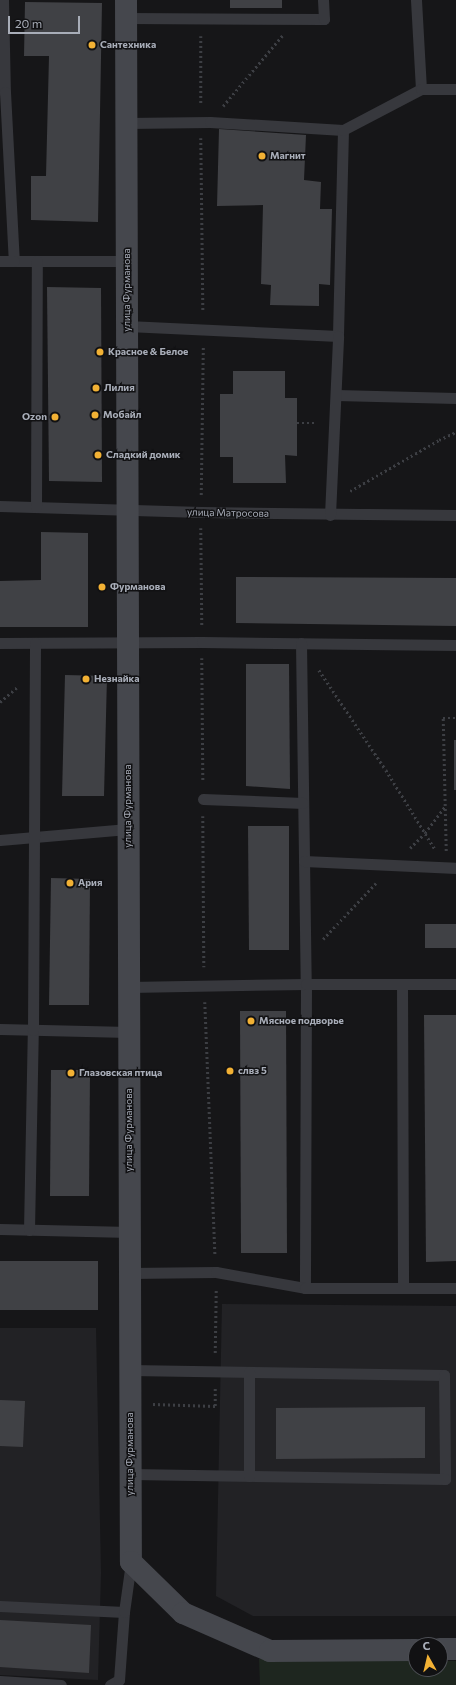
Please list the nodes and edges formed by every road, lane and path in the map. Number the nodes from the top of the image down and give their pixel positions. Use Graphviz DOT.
graph roads {
  1 [pos="3,0"];
  2 [pos="323,0"];
  3 [pos="416,0"];
  4 [pos="126,9"];
  5 [pos="201,18"];
  6 [pos="296,19"];
  7 [pos="421,89"];
  8 [pos="456,89"];
  9 [pos="2,92"];
  10 [pos="205,122"];
  11 [pos="127,123"];
  12 [pos="343,130"];
  13 [pos="0,261"];
  14 [pos="14,261"];
  15 [pos="37,261"];
  16 [pos="127,261"];
  17 [pos="127,326"];
  18 [pos="203,330"];
  19 [pos="338,336"];
  20 [pos="336,395"];
  21 [pos="456,398"];
  22 [pos="456,432"];
  23 [pos="0,506"];
  24 [pos="36,507"];
  25 [pos="128,509"];
  26 [pos="201,512"];
  27 [pos="330,515"];
  28 [pos="456,515"];
  29 [pos="128,642"];
  30 [pos="202,642"];
  31 [pos="0,643"];
  32 [pos="35,643"];
  33 [pos="301,643"];
  34 [pos="456,645"];
  35 [pos="456,718"];
  36 [pos="203,800"];
  37 [pos="303,803"];
  38 [pos="128,829"];
  39 [pos="34,836"];
  40 [pos="0,840"];
  41 [pos="304,861"];
  42 [pos="451,868"];
  43 [pos="306,984"];
  44 [pos="402,984"];
  45 [pos="456,984"];
  46 [pos="204,986"];
  47 [pos="129,987"];
  48 [pos="0,1029"];
  49 [pos="33,1030"];
  50 [pos="129,1032"];
  51 [pos="0,1229"];
  52 [pos="29,1230"];
  53 [pos="130,1232"];
  54 [pos="216,1272"];
  55 [pos="130,1273"];
  56 [pos="305,1288"];
  57 [pos="402,1288"];
  58 [pos="456,1288"];
  59 [pos="130,1370"];
  60 [pos="215,1372"];
  61 [pos="249,1372"];
  62 [pos="130,1403"];
  63 [pos="130,1474"];
  64 [pos="249,1476"];
  65 [pos="131,1562"];
  66 [pos="0,1606"];
  67 [pos="124,1612"];
  68 [pos="408,1650"];
  69 [pos="0,1681"];
  70 [pos="61,1685"];
  71 [pos="110,1685"];
  1 -- 9 [label="lane"];
  2 -- 6 [label="lane"];
  3 -- 7 [label="lane"];
  4 -- 5 [label="lane"];
  4 -- 11 [label="main road, улица Фурманова"];
  5 -- 6 [label="lane"];
  5 -- 10 [label="path"];
  6 -- 10 [label="path"];
  7 -- 8 [label="lane"];
  7 -- 12 [label="lane"];
  9 -- 14 [label="lane"];
  10 -- 11 [label="lane"];
  10 -- 12 [label="lane"];
  10 -- 18 [label="path"];
  11 -- 16 [label="main road, улица Фурманова"];
  12 -- 19 [label="lane"];
  13 -- 14 [label="lane"];
  14 -- 15 [label="lane"];
  15 -- 16 [label="lane"];
  15 -- 24 [label="lane"];
  16 -- 17 [label="main road, улица Фурманова"];
  17 -- 18 [label="lane"];
  17 -- 25 [label="main road, улица Фурманова"];
  18 -- 19 [label="lane"];
  18 -- 26 [label="path"];
  19 -- 20 [label="lane"];
  20 -- 21 [label="lane"];
  20 -- 27 [label="lane"];
  22 -- 27 [label="path"];
  23 -- 24 [label="lane, улица Матросова"];
  24 -- 25 [label="lane, улица Матросова"];
  25 -- 26 [label="lane, улица Матросова"];
  25 -- 29 [label="main road, улица Фурманова"];
  26 -- 27 [label="lane, улица Матросова"];
  26 -- 30 [label="path"];
  27 -- 28 [label="lane, улица Матросова"];
  29 -- 30 [label="lane"];
  29 -- 32 [label="lane"];
  29 -- 38 [label="main road, улица Фурманова"];
  30 -- 33 [label="lane"];
  30 -- 36 [label="path"];
  31 -- 32 [label="lane"];
  32 -- 39 [label="lane"];
  33 -- 34 [label="lane"];
  33 -- 37 [label="lane"];
  33 -- 42 [label="path"];
  35 -- 42 [label="path"];
  36 -- 37 [label="lane"];
  36 -- 46 [label="path"];
  37 -- 41 [label="lane"];
  38 -- 39 [label="lane"];
  38 -- 47 [label="main road, улица Фурманова"];
  39 -- 40 [label="lane"];
  39 -- 49 [label="lane"];
  41 -- 42 [label="lane"];
  41 -- 43 [label="lane"];
  43 -- 44 [label="lane"];
  43 -- 46 [label="lane"];
  43 -- 56 [label="lane"];
  44 -- 45 [label="lane"];
  44 -- 57 [label="lane"];
  46 -- 47 [label="lane"];
  46 -- 54 [label="path"];
  47 -- 50 [label="main road, улица Фурманова"];
  48 -- 49 [label="lane"];
  49 -- 50 [label="lane"];
  49 -- 52 [label="lane"];
  50 -- 53 [label="main road, улица Фурманова"];
  51 -- 52 [label="lane"];
  52 -- 53 [label="lane"];
  53 -- 55 [label="main road, улица Фурманова"];
  54 -- 55 [label="lane"];
  54 -- 56 [label="lane"];
  54 -- 60 [label="path"];
  55 -- 59 [label="main road, улица Фурманова"];
  56 -- 57 [label="lane"];
  57 -- 58 [label="lane"];
  59 -- 60 [label="lane"];
  59 -- 62 [label="main road, улица Фурманова"];
  60 -- 61 [label="lane"];
  60 -- 62 [label="path"];
  61 -- 64 [label="lane"];
  61 -- 64 [label="lane"];
  62 -- 63 [label="main road, улица Фурманова"];
  63 -- 64 [label="lane"];
  63 -- 65 [label="main road, улица Фурманова"];
  65 -- 67 [label="lane, улица Фурманова"];
  65 -- 68 [label="main road"];
  66 -- 67 [label="lane"];
  67 -- 71 [label="lane, улица Фурманова"];
  69 -- 70 [label="lane"];
}
